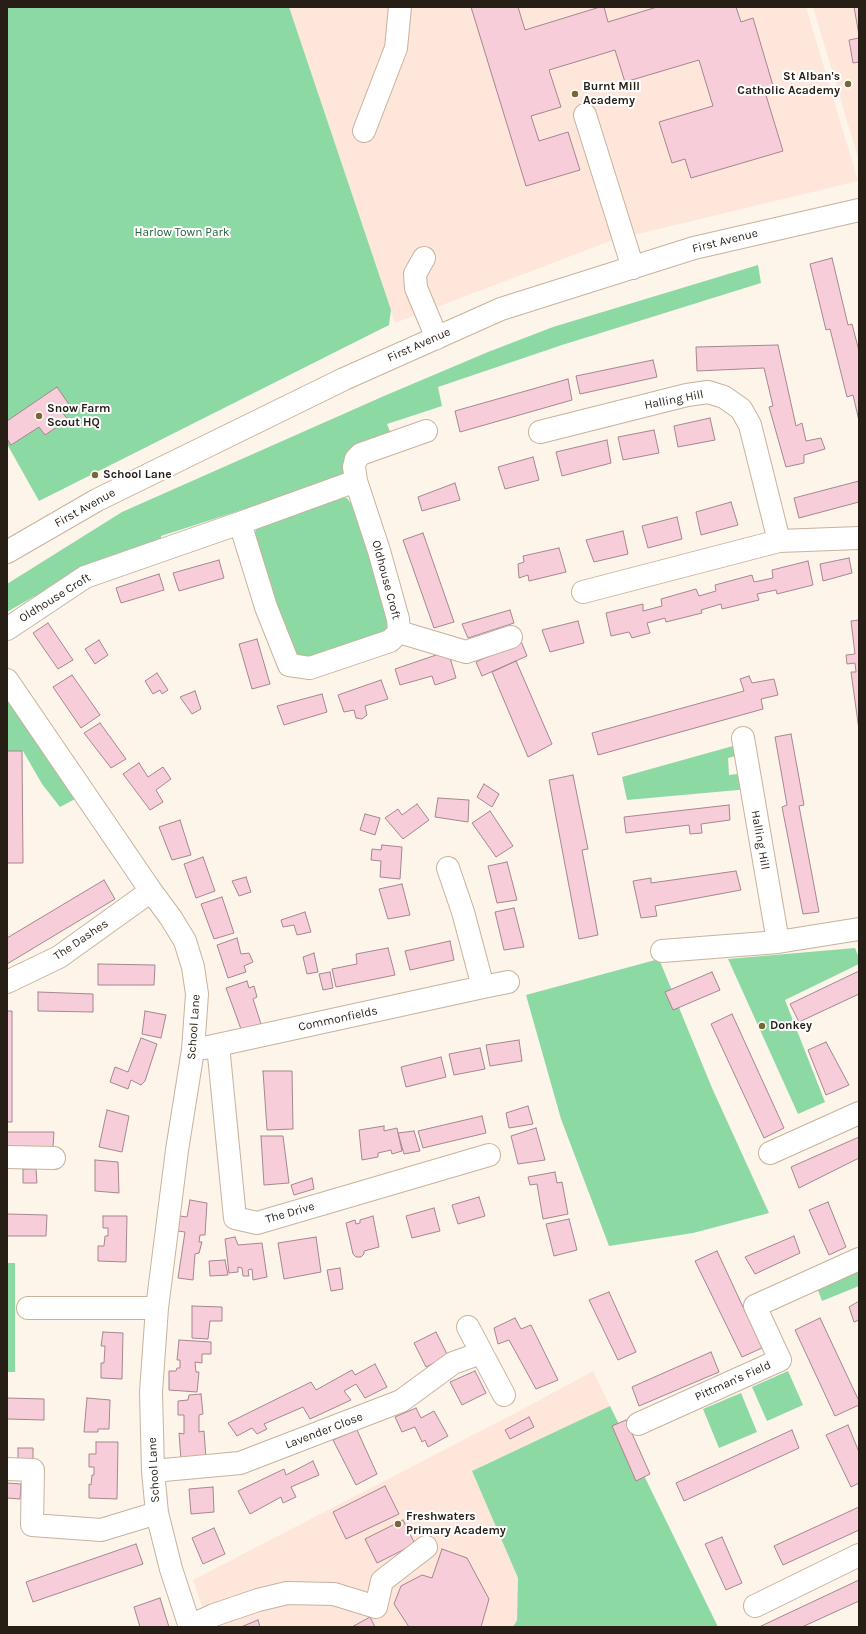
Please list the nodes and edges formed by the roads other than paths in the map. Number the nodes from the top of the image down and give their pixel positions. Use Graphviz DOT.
graph roads {
  1 [pos="400,7"];
  2 [pos="585,115"];
  3 [pos="364,131"];
  4 [pos="859,210"];
  5 [pos="424,258"];
  6 [pos="633,268"];
  7 [pos="437,338"];
  8 [pos="426,431"];
  9 [pos="540,432"];
  10 [pos="356,481"];
  11 [pos="240,523"];
  12 [pos="859,538"];
  13 [pos="779,541"];
  14 [pos="7,552"];
  15 [pos="583,592"];
  16 [pos="7,629"];
  17 [pos="399,632"];
  18 [pos="511,637"];
  19 [pos="7,680"];
  20 [pos="743,738"];
  21 [pos="448,868"];
  22 [pos="151,891"];
  23 [pos="859,929"];
  24 [pos="778,942"];
  25 [pos="662,951"];
  26 [pos="7,982"];
  27 [pos="508,982"];
  28 [pos="483,987"];
  29 [pos="218,1045"];
  30 [pos="193,1050"];
  31 [pos="859,1113"];
  32 [pos="770,1153"];
  33 [pos="489,1154"];
  34 [pos="7,1158"];
  35 [pos="54,1158"];
  36 [pos="859,1259"];
  37 [pos="28,1308"];
  38 [pos="157,1308"];
  39 [pos="468,1327"];
  40 [pos="481,1353"];
  41 [pos="504,1395"];
  42 [pos="638,1424"];
  43 [pos="7,1469"];
  44 [pos="152,1471"];
  45 [pos="156,1513"];
  46 [pos="426,1547"];
  47 [pos="859,1555"];
  48 [pos="755,1606"];
  49 [pos="190,1626"];
  1 -- 3 [label="street"];
  2 -- 6 [label="street"];
  4 -- 6 [label="street, First Avenue"];
  5 -- 7 [label="street"];
  6 -- 7 [label="street, First Avenue"];
  7 -- 14 [label="street, First Avenue"];
  8 -- 10 [label="street"];
  9 -- 13 [label="street, Halling Hill"];
  10 -- 11 [label="street, Oldhouse Croft"];
  10 -- 17 [label="street, Oldhouse Croft"];
  11 -- 16 [label="street, Oldhouse Croft"];
  11 -- 17 [label="street, Oldhouse Croft"];
  12 -- 13 [label="street"];
  13 -- 15 [label="street"];
  17 -- 18 [label="street"];
  19 -- 22 [label="street, School Lane"];
  20 -- 24 [label="street, Halling Hill"];
  21 -- 28 [label="street"];
  22 -- 26 [label="street, The Dashes"];
  22 -- 30 [label="street, School Lane"];
  23 -- 24 [label="street"];
  24 -- 25 [label="street"];
  27 -- 28 [label="street, Commonfields"];
  28 -- 29 [label="street, Commonfields"];
  29 -- 30 [label="street, Commonfields"];
  29 -- 33 [label="street, The Drive"];
  30 -- 38 [label="street, School Lane"];
  31 -- 32 [label="street"];
  34 -- 35 [label="street"];
  36 -- 42 [label="street, Pittman's Field"];
  37 -- 38 [label="street"];
  38 -- 44 [label="street, School Lane"];
  39 -- 40 [label="street"];
  40 -- 41 [label="street"];
  40 -- 44 [label="street, Lavender Close"];
  43 -- 45 [label="street"];
  44 -- 45 [label="street, School Lane"];
  45 -- 49 [label="street, School Lane"];
  46 -- 49 [label="street"];
  47 -- 48 [label="street"];
}
